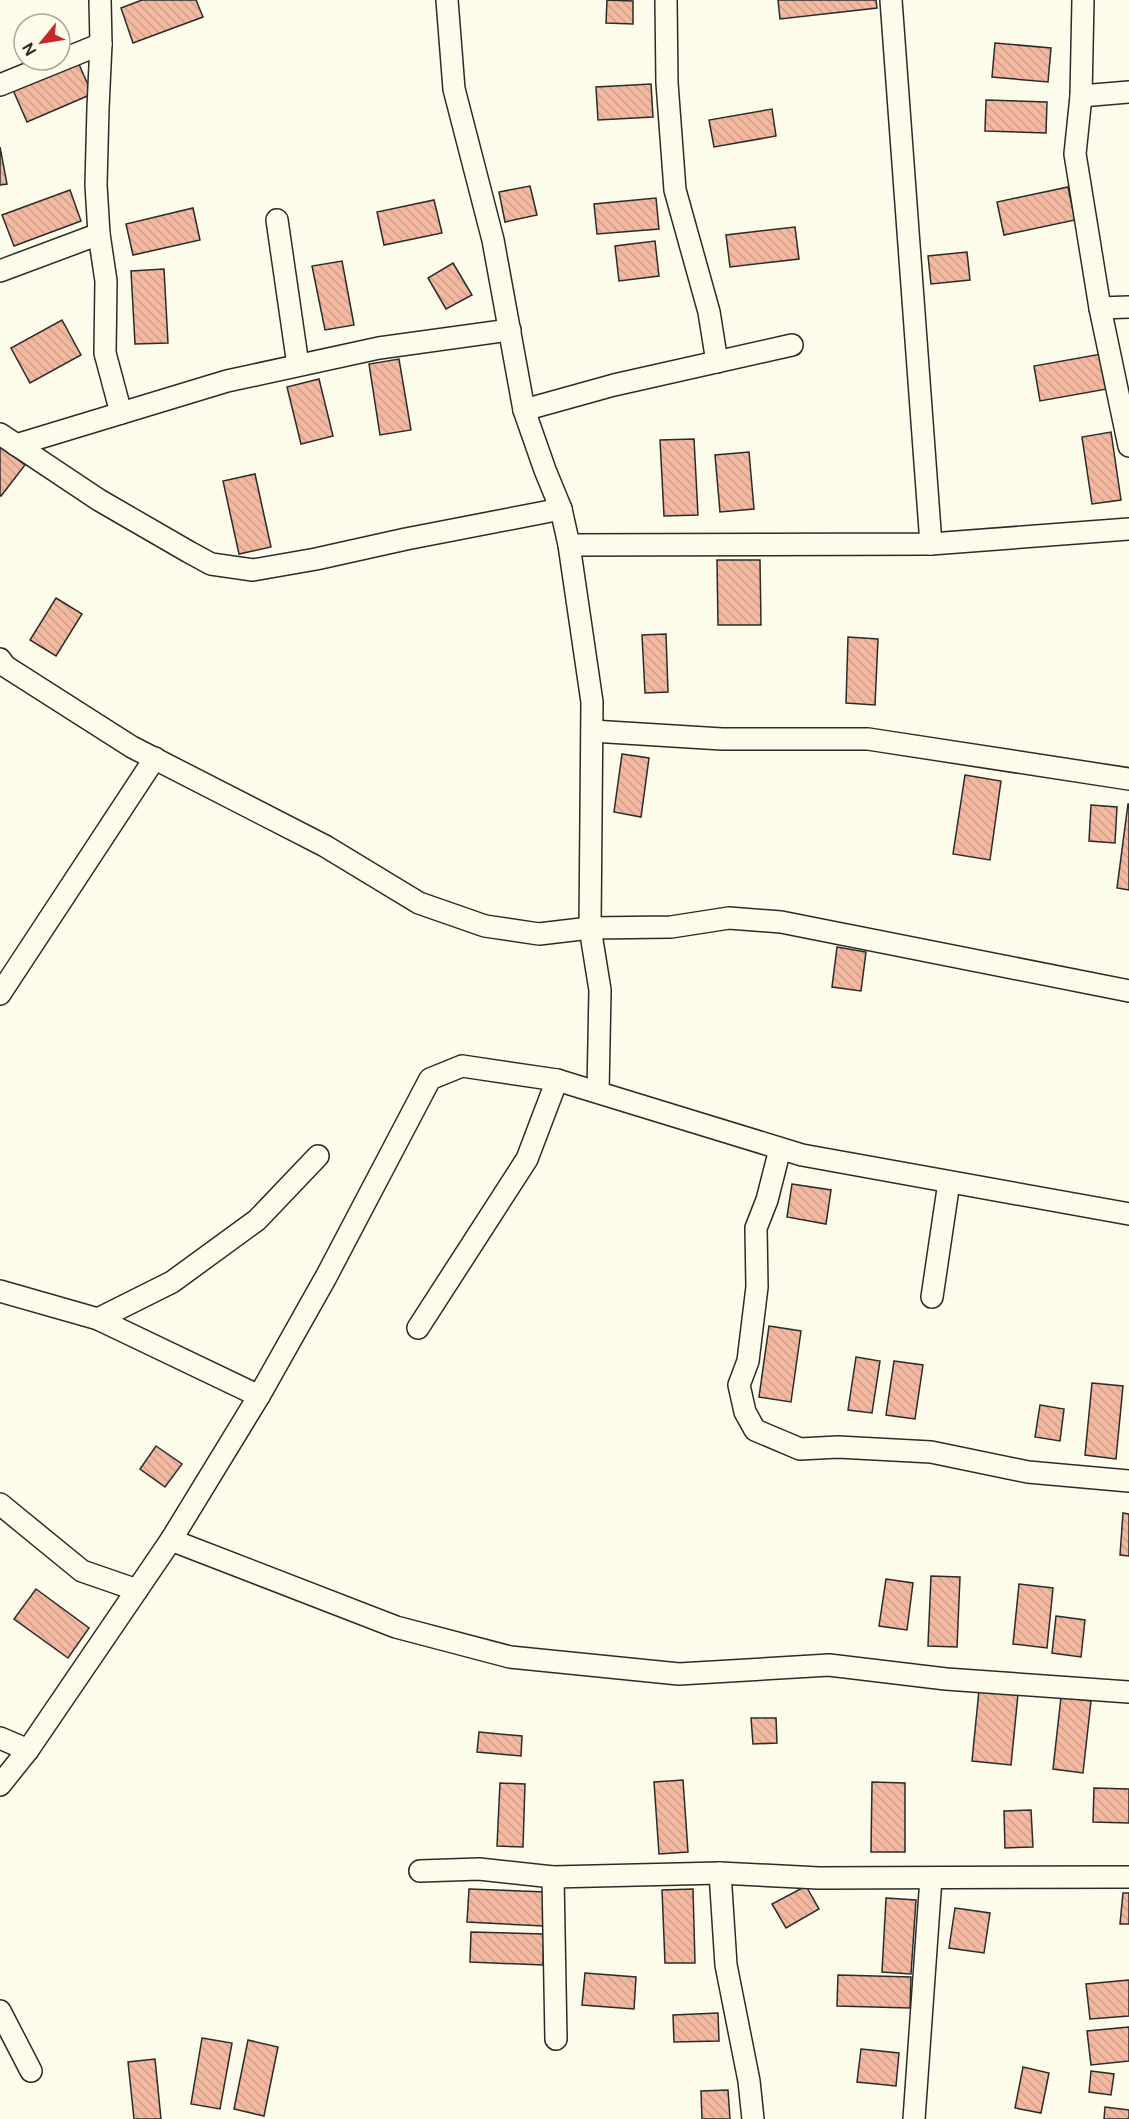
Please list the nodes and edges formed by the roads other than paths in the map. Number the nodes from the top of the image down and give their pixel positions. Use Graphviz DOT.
graph roads {
  1 [pos="100,0"];
  2 [pos="447,0"];
  3 [pos="666,0"];
  4 [pos="891,0"];
  5 [pos="1083,0"];
  6 [pos="101,44"];
  7 [pos="0,85"];
  8 [pos="1129,92"];
  9 [pos="1081,96"];
  10 [pos="277,220"];
  11 [pos="99,234"];
  12 [pos="0,271"];
  13 [pos="1129,307"];
  14 [pos="1100,308"];
  15 [pos="510,330"];
  16 [pos="792,345"];
  17 [pos="717,362"];
  18 [pos="298,365"];
  19 [pos="524,410"];
  20 [pos="121,414"];
  21 [pos="8,440"];
  22 [pos="1129,446"];
  23 [pos="561,509"];
  24 [pos="1129,529"];
  25 [pos="569,544"];
  26 [pos="931,544"];
  27 [pos="2,665"];
  28 [pos="592,731"];
  29 [pos="154,758"];
  30 [pos="1129,779"];
  31 [pos="590,928"];
  32 [pos="1129,991"];
  33 [pos="0,994"];
  34 [pos="557,1080"];
  35 [pos="598,1092"];
  36 [pos="780,1149"];
  37 [pos="318,1156"];
  38 [pos="949,1182"];
  39 [pos="1129,1214"];
  40 [pos="0,1291"];
  41 [pos="932,1297"];
  42 [pos="98,1319"];
  43 [pos="417,1328"];
  44 [pos="259,1396"];
  45 [pos="1129,1481"];
  46 [pos="0,1504"];
  47 [pos="171,1540"];
  48 [pos="136,1590"];
  49 [pos="1129,1692"];
  50 [pos="0,1738"];
  51 [pos="28,1750"];
  52 [pos="0,1785"];
  53 [pos="420,1871"];
  54 [pos="720,1873"];
  55 [pos="553,1877"];
  56 [pos="1129,1877"];
  57 [pos="931,1878"];
  58 [pos="0,2011"];
  59 [pos="556,2039"];
  60 [pos="31,2071"];
  61 [pos="753,2119"];
  62 [pos="914,2119"];
  1 -- 6 [label="street"];
  2 -- 15 [label="street"];
  3 -- 17 [label="street"];
  4 -- 26 [label="street"];
  5 -- 9 [label="street"];
  6 -- 7 [label="street"];
  6 -- 11 [label="street"];
  8 -- 9 [label="street"];
  9 -- 14 [label="street"];
  10 -- 18 [label="street"];
  11 -- 12 [label="street"];
  11 -- 20 [label="street"];
  13 -- 14 [label="street"];
  14 -- 22 [label="street"];
  15 -- 18 [label="street"];
  15 -- 19 [label="street"];
  16 -- 17 [label="street"];
  17 -- 19 [label="street"];
  18 -- 20 [label="street"];
  19 -- 23 [label="street"];
  20 -- 21 [label="street"];
  21 -- 23 [label="street"];
  23 -- 25 [label="street"];
  24 -- 26 [label="street"];
  25 -- 26 [label="street"];
  25 -- 28 [label="street"];
  27 -- 29 [label="street"];
  28 -- 30 [label="street"];
  28 -- 31 [label="street"];
  29 -- 31 [label="street"];
  29 -- 33 [label="street"];
  31 -- 32 [label="street"];
  31 -- 35 [label="street"];
  34 -- 35 [label="street"];
  34 -- 43 [label="street"];
  34 -- 44 [label="street"];
  35 -- 36 [label="street"];
  36 -- 38 [label="street"];
  36 -- 45 [label="street"];
  37 -- 42 [label="street"];
  38 -- 39 [label="street"];
  38 -- 41 [label="street"];
  40 -- 42 [label="street"];
  42 -- 44 [label="street"];
  44 -- 47 [label="street"];
  46 -- 48 [label="street"];
  47 -- 48 [label="street"];
  47 -- 49 [label="street"];
  48 -- 51 [label="street"];
  50 -- 51 [label="street"];
  51 -- 52 [label="street"];
  53 -- 55 [label="street"];
  54 -- 55 [label="street"];
  54 -- 57 [label="street"];
  54 -- 61 [label="street"];
  55 -- 59 [label="street"];
  56 -- 57 [label="street"];
  57 -- 62 [label="street"];
  58 -- 60 [label="street"];
}
